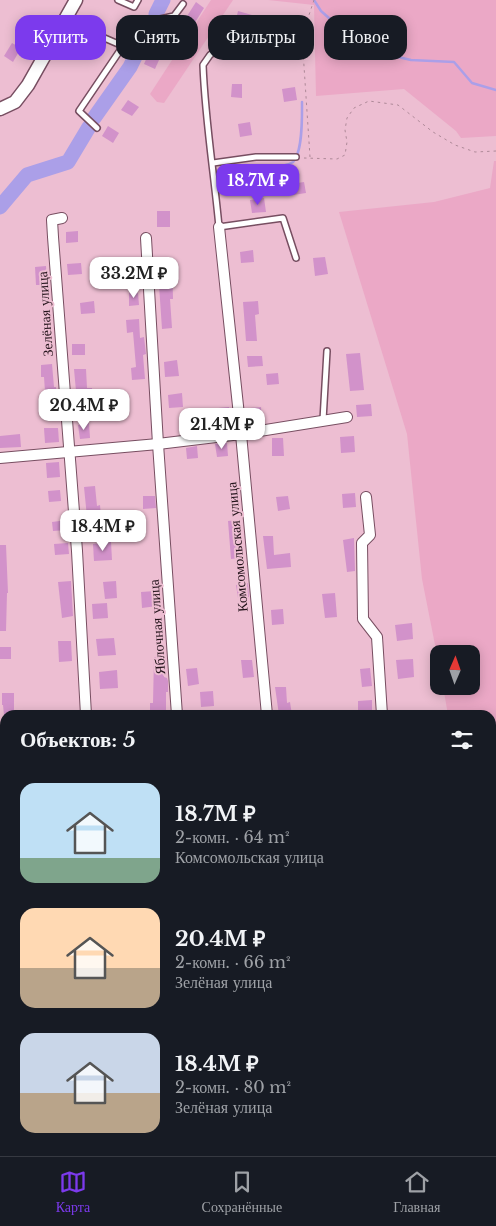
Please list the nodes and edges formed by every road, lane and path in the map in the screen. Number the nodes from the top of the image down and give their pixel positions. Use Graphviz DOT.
graph roads {
  1 [pos="76,0"];
  2 [pos="118,0"];
  3 [pos="138,0"];
  4 [pos="314,0"];
  5 [pos="182,4"];
  6 [pos="67,15"];
  7 [pos="175,15"];
  8 [pos="116,56"];
  9 [pos="208,58"];
  10 [pos="42,60"];
  11 [pos="0,109"];
  12 [pos="97,128"];
  13 [pos="496,151"];
  14 [pos="296,157"];
  15 [pos="213,162"];
  16 [pos="62,218"];
  17 [pos="218,227"];
  18 [pos="146,238"];
  19 [pos="296,258"];
  20 [pos="327,351"];
  21 [pos="347,417"];
  22 [pos="323,421"];
  23 [pos="241,434"];
  24 [pos="158,444"];
  25 [pos="68,453"];
  26 [pos="0,458"];
  27 [pos="366,497"];
  28 [pos="86,710"];
  29 [pos="177,710"];
  30 [pos="267,710"];
  31 [pos="382,710"];
  1 -- 6 [label="street"];
  2 -- 3 [label="lane"];
  4 -- 13 [label="path"];
  5 -- 7 [label="lane"];
  8 -- 12 [label="lane"];
  9 -- 15 [label="lane"];
  10 -- 11 [label="street"];
  14 -- 15 [label="lane"];
  15 -- 17 [label="lane"];
  16 -- 25 [label="street, Зелёная улица"];
  17 -- 19 [label="lane"];
  17 -- 23 [label="street, Комсомольская улица"];
  18 -- 24 [label="street, Яблочная улица"];
  20 -- 22 [label="lane"];
  21 -- 22 [label="street"];
  22 -- 23 [label="street"];
  23 -- 24 [label="street"];
  23 -- 30 [label="street, Комсомольская улица"];
  24 -- 25 [label="street"];
  24 -- 29 [label="street, Яблочная улица"];
  25 -- 26 [label="street"];
  25 -- 28 [label="street, Зелёная улица"];
  27 -- 31 [label="street"];
}
